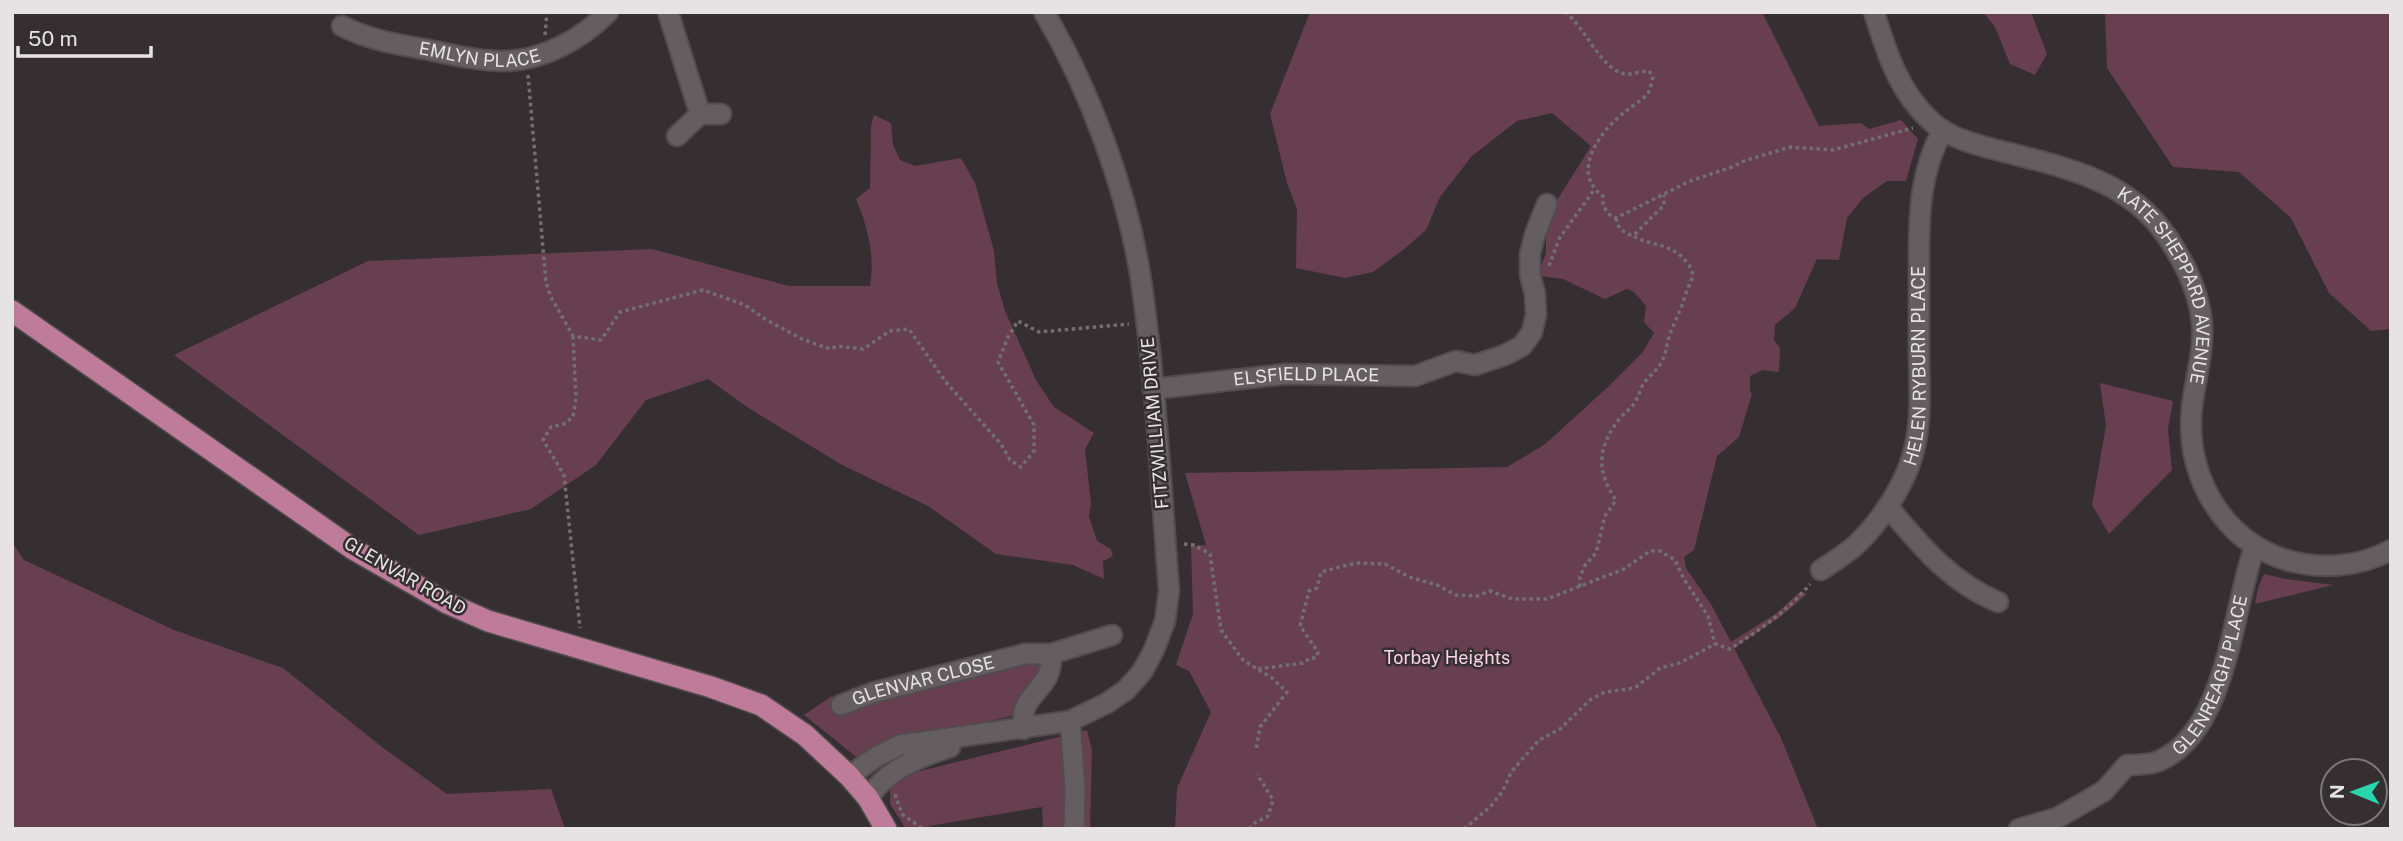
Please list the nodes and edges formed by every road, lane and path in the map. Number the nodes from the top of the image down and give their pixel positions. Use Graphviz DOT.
graph roads {
  1 [pos="547,12"];
  2 [pos="608,12"];
  3 [pos="668,12"];
  4 [pos="1044,12"];
  5 [pos="1565,12"];
  6 [pos="1874,12"];
  7 [pos="547,19"];
  8 [pos="342,26"];
  9 [pos="527,59"];
  10 [pos="700,114"];
  11 [pos="721,114"];
  12 [pos="1938,126"];
  13 [pos="677,136"];
  14 [pos="1594,190"];
  15 [pos="1664,195"];
  16 [pos="1547,204"];
  17 [pos="1616,218"];
  18 [pos="1633,236"];
  19 [pos="1532,286"];
  20 [pos="12,310"];
  21 [pos="1145,321"];
  22 [pos="573,336"];
  23 [pos="1153,389"];
  24 [pos="1888,506"];
  25 [pos="1184,544"];
  26 [pos="2255,546"];
  27 [pos="2391,550"];
  28 [pos="1821,570"];
  29 [pos="1580,587"];
  30 [pos="1998,602"];
  31 [pos="1112,635"];
  32 [pos="1715,644"];
  33 [pos="583,650"];
  34 [pos="1051,654"];
  35 [pos="1258,669"];
  36 [pos="841,705"];
  37 [pos="1070,722"];
  38 [pos="1023,729"];
  39 [pos="984,735"];
  40 [pos="1256,750"];
  41 [pos="1257,774"];
  42 [pos="849,776"];
  43 [pos="895,791"];
  44 [pos="868,797"];
  45 [pos="886,829"];
  46 [pos="923,829"];
  47 [pos="1074,829"];
  48 [pos="1249,829"];
  49 [pos="1464,829"];
  50 [pos="2019,829"];
  1 -- 7 [label="path"];
  2 -- 9 [label="street, EMLYN PLACE"];
  3 -- 10 [label="street"];
  4 -- 21 [label="street, FITZWILLIAM DRIVE"];
  5 -- 14 [label="path"];
  6 -- 12 [label="street, KATE SHEPPARD AVENUE"];
  8 -- 9 [label="street, EMLYN PLACE"];
  9 -- 22 [label="path"];
  10 -- 11 [label="street"];
  10 -- 13 [label="street"];
  12 -- 15 [label="path"];
  12 -- 24 [label="street, HELEN RYBURN PLACE"];
  12 -- 26 [label="street, KATE SHEPPARD AVENUE"];
  14 -- 17 [label="path"];
  14 -- 19 [label="path"];
  15 -- 17 [label="path"];
  15 -- 18 [label="path"];
  16 -- 19 [label="street, ELSFIELD PLACE"];
  17 -- 18 [label="path"];
  18 -- 29 [label="path"];
  19 -- 23 [label="street, ELSFIELD PLACE"];
  20 -- 33 [label="main road, GLENVAR ROAD"];
  21 -- 22 [label="path"];
  21 -- 23 [label="street, FITZWILLIAM DRIVE"];
  22 -- 33 [label="path"];
  23 -- 37 [label="street, FITZWILLIAM DRIVE"];
  24 -- 28 [label="street, HELEN RYBURN PLACE"];
  24 -- 30 [label="street"];
  25 -- 35 [label="path"];
  26 -- 27 [label="street, KATE SHEPPARD AVENUE"];
  26 -- 50 [label="street, GLENREAGH PLACE"];
  28 -- 32 [label="path"];
  29 -- 32 [label="path"];
  29 -- 35 [label="path"];
  31 -- 34 [label="street, GLENVAR CLOSE"];
  32 -- 49 [label="path"];
  33 -- 42 [label="main road, GLENVAR ROAD"];
  34 -- 36 [label="street, GLENVAR CLOSE"];
  34 -- 38 [label="street"];
  35 -- 40 [label="path"];
  37 -- 38 [label="street, FITZWILLIAM DRIVE"];
  37 -- 47 [label="street"];
  38 -- 39 [label="street, FITZWILLIAM DRIVE"];
  39 -- 42 [label="street, FITZWILLIAM DRIVE"];
  39 -- 44 [label="street, FITZWILLIAM DRIVE"];
  41 -- 48 [label="path"];
  42 -- 44 [label="main road, GLENVAR ROAD"];
  43 -- 46 [label="path"];
  44 -- 45 [label="main road, GLENVAR ROAD"];
}
